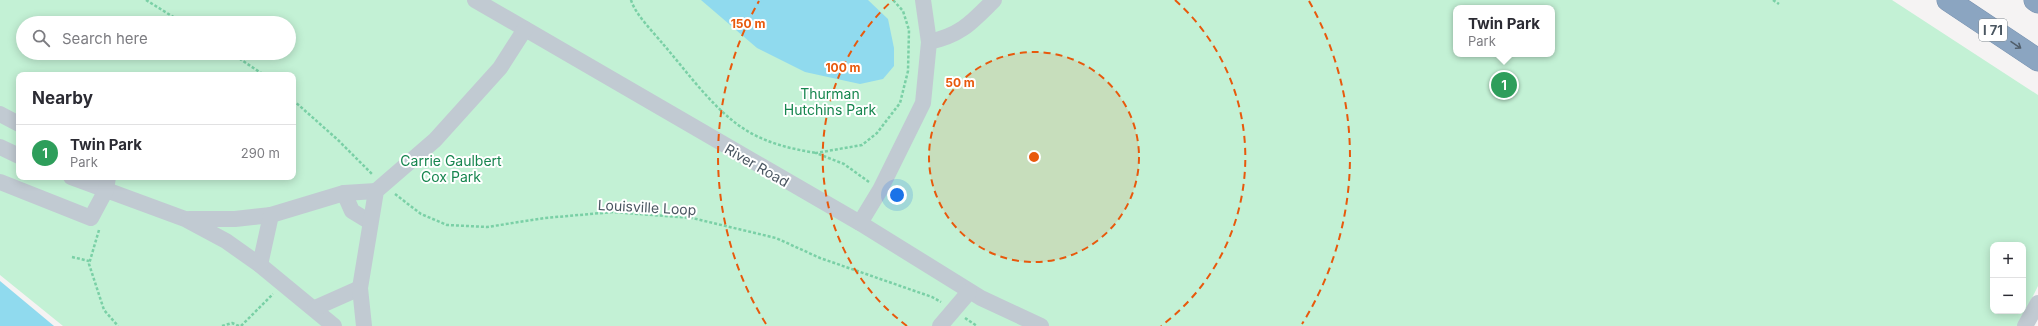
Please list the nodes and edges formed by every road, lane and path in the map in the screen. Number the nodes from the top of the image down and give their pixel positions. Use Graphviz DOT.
graph roads {
  1 [pos="146,0"];
  2 [pos="475,0"];
  3 [pos="631,0"];
  4 [pos="893,0"];
  5 [pos="923,0"];
  6 [pos="994,0"];
  7 [pos="1773,0"];
  8 [pos="1948,0"];
  9 [pos="2035,0"];
  10 [pos="2038,2"];
  11 [pos="1779,4"];
  12 [pos="172,16"];
  13 [pos="525,29"];
  14 [pos="929,42"];
  15 [pos="242,60"];
  16 [pos="2038,60"];
  17 [pos="260,72"];
  18 [pos="296,103"];
  19 [pos="0,114"];
  20 [pos="16,122"];
  21 [pos="0,147"];
  22 [pos="816,153"];
  23 [pos="16,155"];
  24 [pos="89,180"];
  25 [pos="0,182"];
  26 [pos="107,183"];
  27 [pos="379,188"];
  28 [pos="880,190"];
  29 [pos="344,193"];
  30 [pos="271,215"];
  31 [pos="185,219"];
  32 [pos="370,222"];
  33 [pos="860,223"];
  34 [pos="101,226"];
  35 [pos="72,257"];
  36 [pos="89,261"];
  37 [pos="260,265"];
  38 [pos="283,283"];
  39 [pos="360,288"];
  40 [pos="970,292"];
  41 [pos="2038,303"];
  42 [pos="315,308"];
  43 [pos="953,310"];
  44 [pos="118,326"];
  45 [pos="222,326"];
  46 [pos="240,326"];
  47 [pos="334,326"];
  48 [pos="364,326"];
  49 [pos="940,326"];
  50 [pos="977,326"];
  51 [pos="1041,326"];
  52 [pos="2026,326"];
  1 -- 12 [label="path"];
  2 -- 13 [label="street, River Road"];
  3 -- 22 [label="path"];
  4 -- 22 [label="path"];
  5 -- 14 [label="street"];
  6 -- 14 [label="street"];
  7 -- 11 [label="path"];
  8 -- 16 [label="highway, I 71, one-way"];
  9 -- 10 [label="highway"];
  13 -- 27 [label="street"];
  13 -- 33 [label="street, River Road"];
  14 -- 28 [label="street"];
  15 -- 17 [label="path"];
  18 -- 27 [label="path, Louisville Loop"];
  19 -- 20 [label="street"];
  21 -- 23 [label="street"];
  22 -- 28 [label="path"];
  24 -- 26 [label="street"];
  25 -- 26 [label="street"];
  26 -- 31 [label="street"];
  27 -- 29 [label="street"];
  27 -- 32 [label="street"];
  27 -- 43 [label="path, Louisville Loop"];
  28 -- 33 [label="street"];
  29 -- 30 [label="street"];
  29 -- 32 [label="street"];
  30 -- 31 [label="street"];
  30 -- 37 [label="street"];
  31 -- 37 [label="street"];
  32 -- 39 [label="street"];
  33 -- 40 [label="street, River Road"];
  34 -- 36 [label="path"];
  35 -- 36 [label="path"];
  36 -- 44 [label="path"];
  37 -- 38 [label="street"];
  38 -- 42 [label="street"];
  38 -- 46 [label="path"];
  39 -- 42 [label="street"];
  39 -- 48 [label="street"];
  40 -- 43 [label="street"];
  40 -- 51 [label="street, River Road"];
  41 -- 52 [label="street"];
  42 -- 47 [label="street"];
  43 -- 49 [label="street"];
  43 -- 50 [label="path, Louisville Loop"];
  45 -- 46 [label="path"];
}
